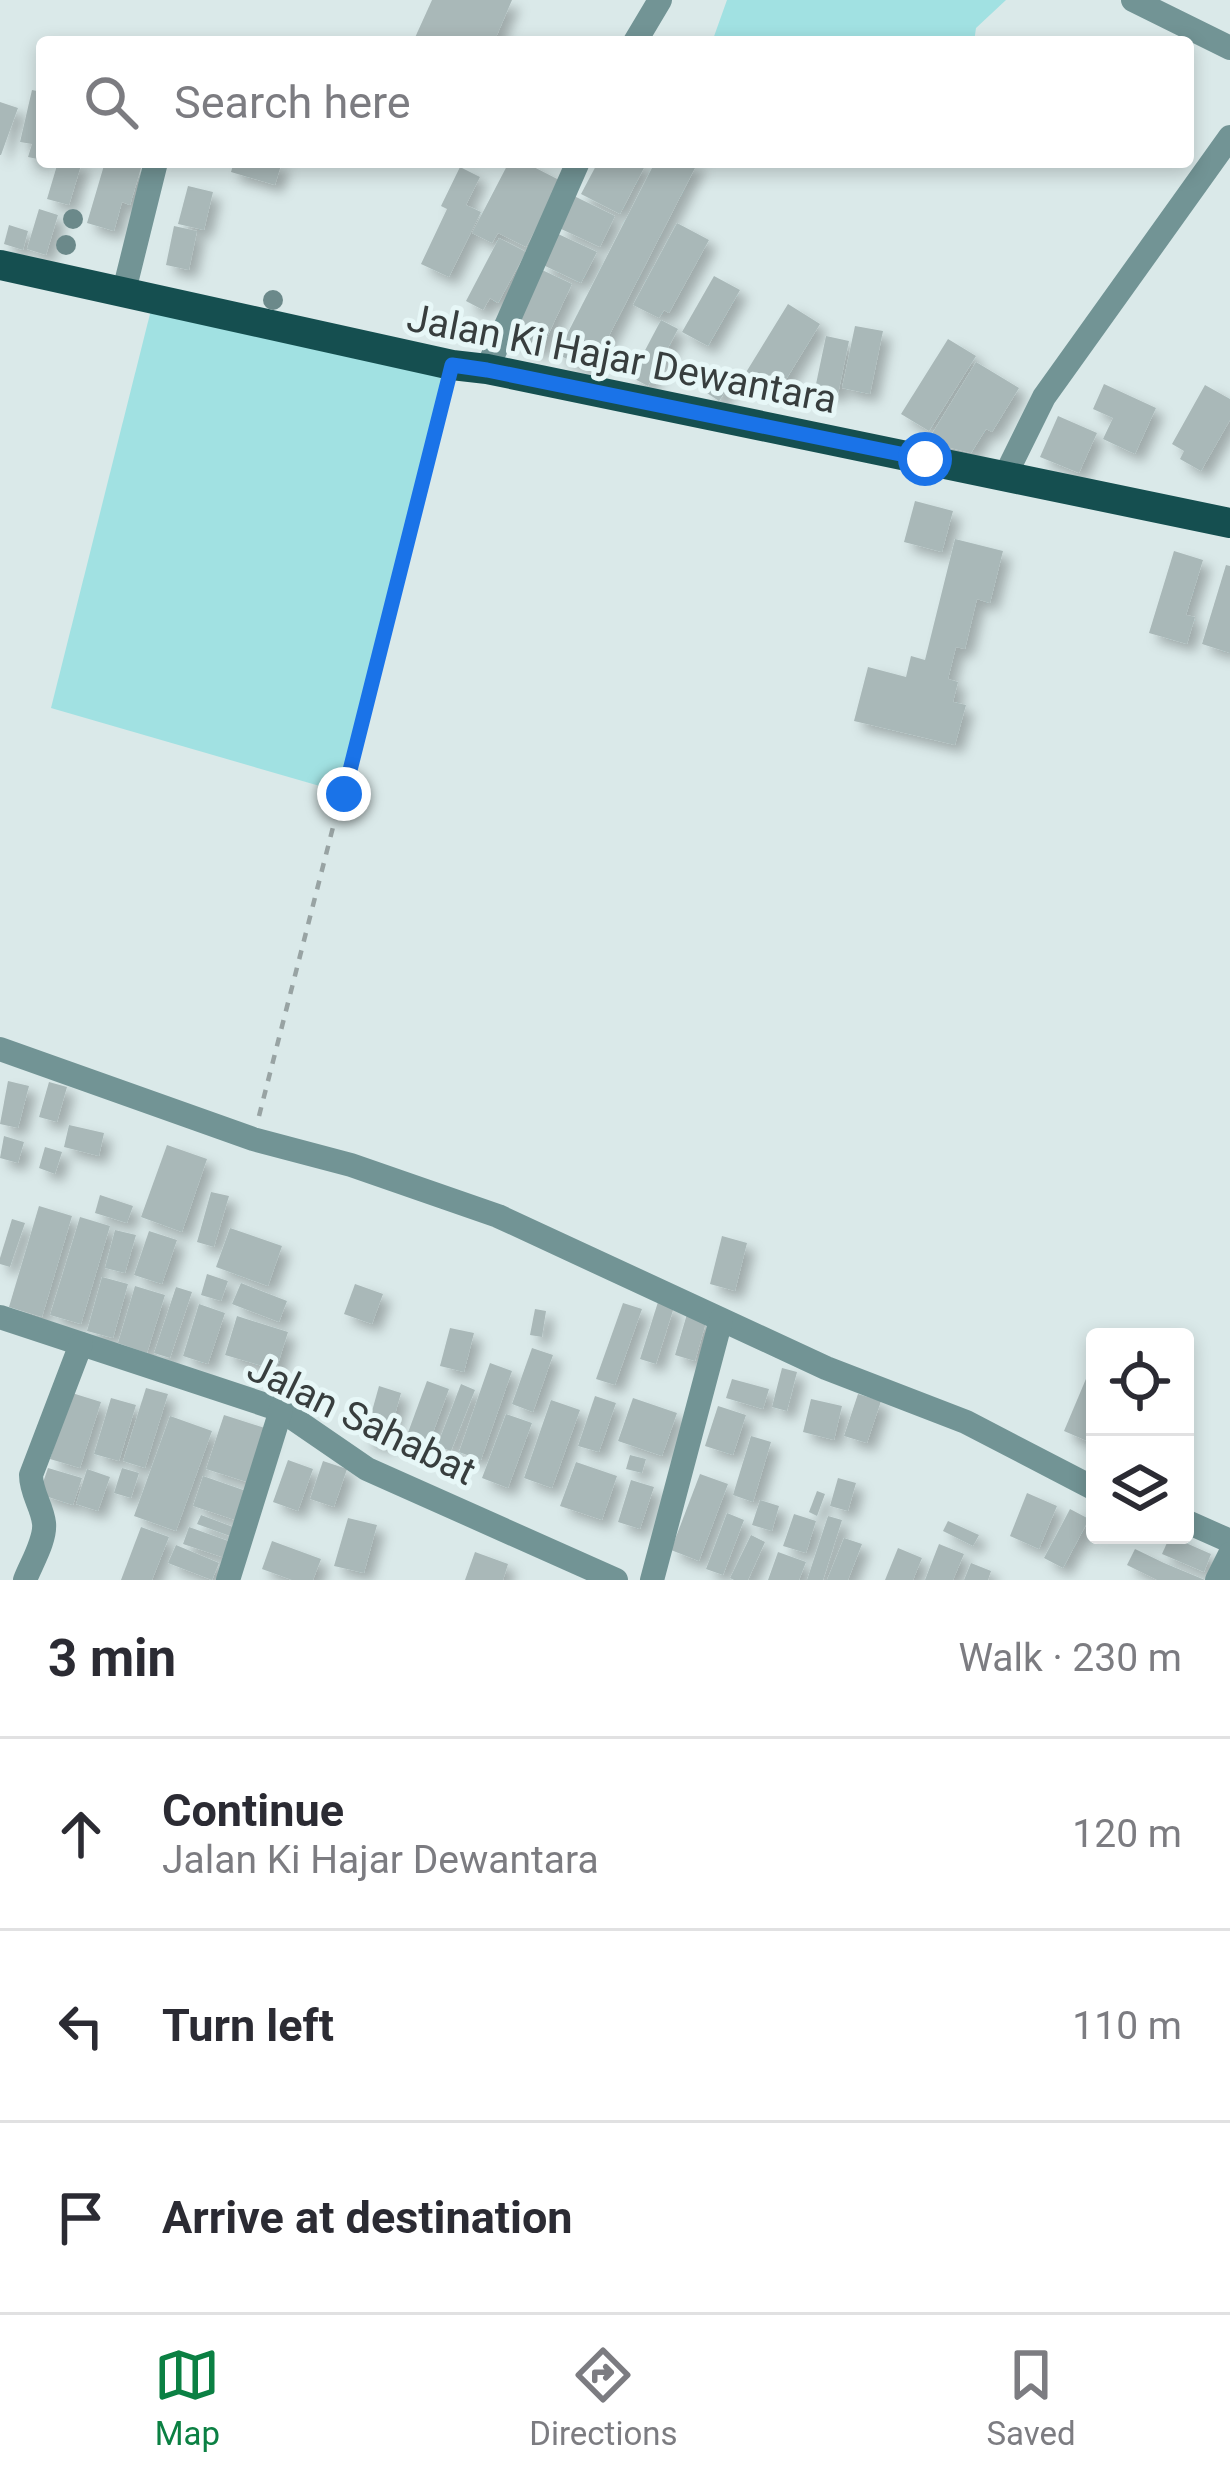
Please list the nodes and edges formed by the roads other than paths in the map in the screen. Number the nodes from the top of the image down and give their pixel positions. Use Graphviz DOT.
graph roads {
  1 [pos="660,0"];
  2 [pos="1133,0"];
  3 [pos="639,36"];
  4 [pos="1230,48"];
  5 [pos="1230,137"];
  6 [pos="155,168"];
  7 [pos="575,168"];
  8 [pos="0,265"];
  9 [pos="124,291"];
  10 [pos="487,370"];
  11 [pos="1005,476"];
  12 [pos="1230,523"];
  13 [pos="0,1049"];
  14 [pos="0,1317"];
  15 [pos="721,1320"];
  16 [pos="81,1344"];
  17 [pos="281,1410"];
  18 [pos="1086,1484"];
  19 [pos="1194,1525"];
  20 [pos="1230,1541"];
  21 [pos="1230,1554"];
  22 [pos="26,1580"];
  23 [pos="228,1580"];
  24 [pos="616,1580"];
  25 [pos="652,1580"];
  26 [pos="1217,1580"];
  1 -- 3 [label="street"];
  2 -- 4 [label="street"];
  5 -- 11 [label="street"];
  6 -- 9 [label="street"];
  7 -- 10 [label="street"];
  8 -- 9 [label="main road, Jalan Ki Hajar Dewantara"];
  9 -- 10 [label="main road, Jalan Ki Hajar Dewantara"];
  10 -- 11 [label="main road, Jalan Ki Hajar Dewantara"];
  11 -- 12 [label="main road, Jalan Ki Hajar Dewantara"];
  13 -- 15 [label="street"];
  14 -- 16 [label="street, Jalan Sahabat"];
  15 -- 18 [label="street"];
  15 -- 25 [label="street"];
  16 -- 17 [label="street, Jalan Sahabat"];
  16 -- 22 [label="street"];
  17 -- 23 [label="street"];
  17 -- 24 [label="street, Jalan Sahabat"];
  19 -- 20 [label="street"];
  21 -- 26 [label="street"];
}
